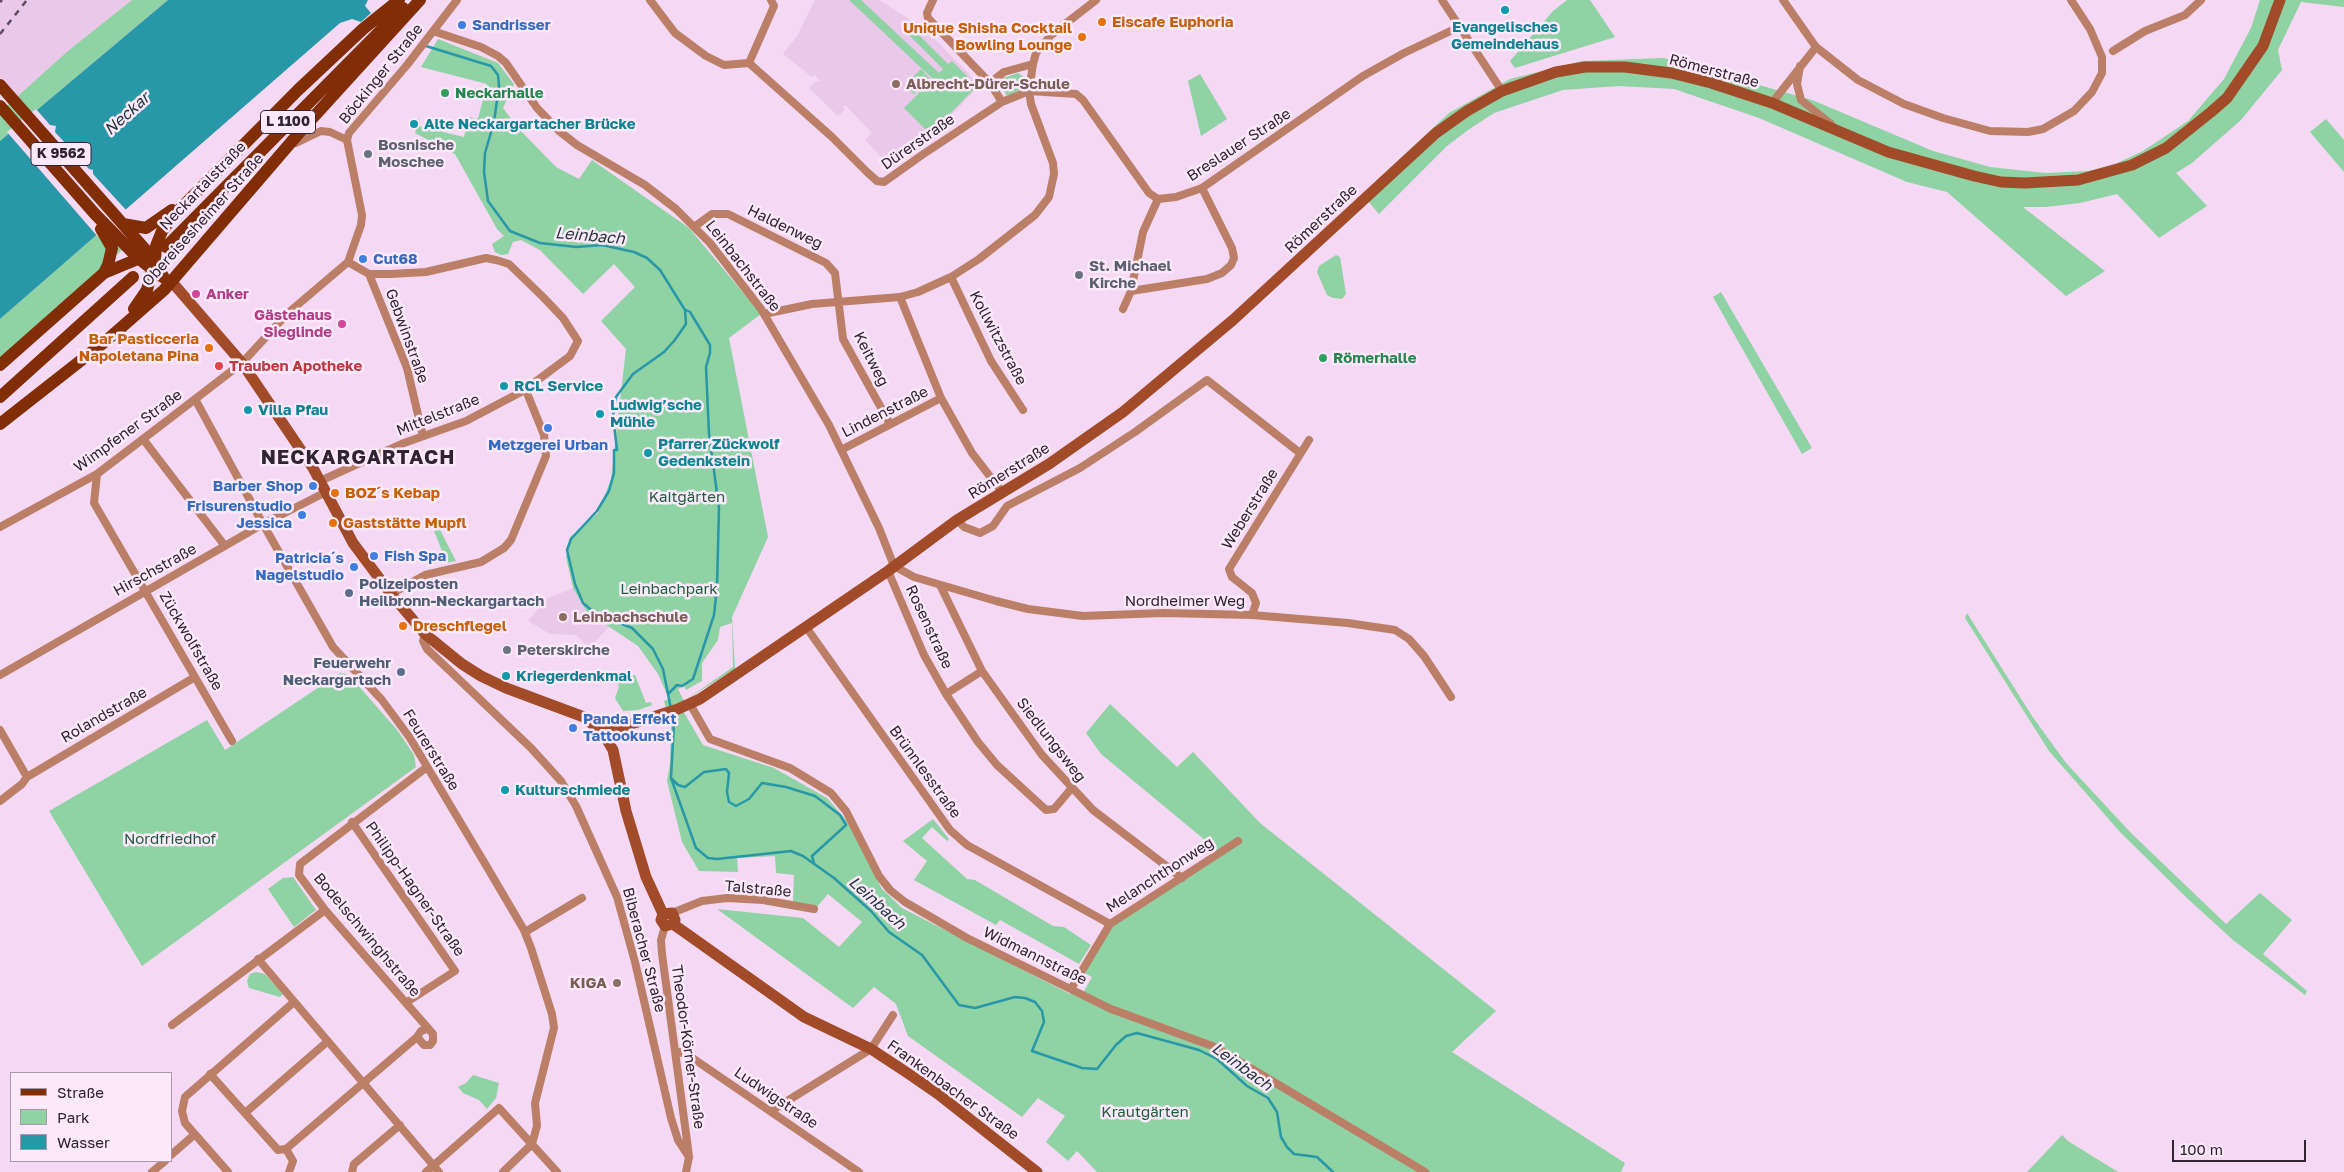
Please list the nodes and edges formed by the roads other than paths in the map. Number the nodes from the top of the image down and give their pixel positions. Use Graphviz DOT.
graph roads {
  1 [pos="399,0"];
  2 [pos="412,0"];
  3 [pos="420,0"];
  4 [pos="457,0"];
  5 [pos="650,0"];
  6 [pos="771,0"];
  7 [pos="933,0"];
  8 [pos="1096,0"];
  9 [pos="1442,0"];
  10 [pos="1783,0"];
  11 [pos="2071,0"];
  12 [pos="2201,0"];
  13 [pos="2280,0"];
  14 [pos="1086,2"];
  15 [pos="1461,26"];
  16 [pos="431,34"];
  17 [pos="1816,47"];
  18 [pos="2113,51"];
  19 [pos="749,64"];
  20 [pos="1801,64"];
  21 [pos="1032,68"];
  22 [pos="990,83"];
  23 [pos="0,85"];
  24 [pos="1029,91"];
  25 [pos="1502,91"];
  26 [pos="1002,102"];
  27 [pos="1772,103"];
  28 [pos="0,106"];
  29 [pos="1838,130"];
  30 [pos="347,140"];
  31 [pos="230,158"];
  32 [pos="269,169"];
  33 [pos="1202,188"];
  34 [pos="1158,199"];
  35 [pos="123,224"];
  36 [pos="694,227"];
  37 [pos="110,236"];
  38 [pos="166,247"];
  39 [pos="149,261"];
  40 [pos="348,262"];
  41 [pos="104,273"];
  42 [pos="369,274"];
  43 [pos="133,277"];
  44 [pos="951,277"];
  45 [pos="168,280"];
  46 [pos="1130,290"];
  47 [pos="900,297"];
  48 [pos="838,303"];
  49 [pos="1123,309"];
  50 [pos="764,314"];
  51 [pos="74,363"];
  52 [pos="242,363"];
  53 [pos="0,365"];
  54 [pos="528,387"];
  55 [pos="39,393"];
  56 [pos="0,397"];
  57 [pos="941,398"];
  58 [pos="195,399"];
  59 [pos="1023,410"];
  60 [pos="0,424"];
  61 [pos="890,424"];
  62 [pos="0,432"];
  63 [pos="423,436"];
  64 [pos="143,439"];
  65 [pos="1309,440"];
  66 [pos="842,450"];
  67 [pos="1300,453"];
  68 [pos="97,474"];
  69 [pos="320,481"];
  70 [pos="326,492"];
  71 [pos="1002,492"];
  72 [pos="957,520"];
  73 [pos="263,524"];
  74 [pos="0,527"];
  75 [pos="225,546"];
  76 [pos="891,568"];
  77 [pos="940,585"];
  78 [pos="146,590"];
  79 [pos="391,594"];
  80 [pos="1252,615"];
  81 [pos="806,627"];
  82 [pos="425,634"];
  83 [pos="982,671"];
  84 [pos="0,675"];
  85 [pos="195,677"];
  86 [pos="946,694"];
  87 [pos="1451,697"];
  88 [pos="690,704"];
  89 [pos="0,730"];
  90 [pos="603,733"];
  91 [pos="232,741"];
  92 [pos="427,767"];
  93 [pos="27,777"];
  94 [pos="1071,789"];
  95 [pos="0,801"];
  96 [pos="352,822"];
  97 [pos="1238,841"];
  98 [pos="1182,878"];
  99 [pos="582,898"];
  100 [pos="814,909"];
  101 [pos="325,910"];
  102 [pos="668,919"];
  103 [pos="1110,924"];
  104 [pos="525,932"];
  105 [pos="258,959"];
  106 [pos="1071,989"];
  107 [pos="294,1002"];
  108 [pos="406,1002"];
  109 [pos="893,1015"];
  110 [pos="172,1025"];
  111 [pos="427,1029"];
  112 [pos="417,1037"];
  113 [pos="328,1041"];
  114 [pos="871,1049"];
  115 [pos="676,1051"];
  116 [pos="210,1074"];
  117 [pos="363,1081"];
  118 [pos="771,1111"];
  119 [pos="245,1113"];
  120 [pos="400,1125"];
  121 [pos="194,1135"];
  122 [pos="532,1144"];
  123 [pos="286,1149"];
  124 [pos="172,1154"];
  125 [pos="688,1157"];
  126 [pos="164,1162"];
  127 [pos="436,1169"];
  128 [pos="850,1169"];
  129 [pos="152,1172"];
  130 [pos="228,1172"];
  131 [pos="289,1172"];
  132 [pos="352,1172"];
  133 [pos="426,1172"];
  134 [pos="502,1172"];
  135 [pos="557,1172"];
  136 [pos="686,1172"];
  137 [pos="859,1172"];
  138 [pos="1037,1172"];
  139 [pos="1425,1172"];
  1 -- 31 [label="main road"];
  2 -- 38 [label="main road, Neckartalstraße / L 1100"];
  3 -- 32 [label="main road"];
  4 -- 16 [label="street, Böckinger Straße"];
  5 -- 19 [label="street"];
  6 -- 19 [label="street"];
  7 -- 22 [label="street"];
  8 -- 14 [label="street"];
  9 -- 15 [label="street"];
  10 -- 17 [label="street"];
  11 -- 17 [label="street"];
  12 -- 18 [label="street"];
  13 -- 29 [label="main road, Römerstraße"];
  14 -- 21 [label="street"];
  15 -- 25 [label="street"];
  15 -- 33 [label="street, Breslauer Straße"];
  16 -- 30 [label="street, Böckinger Straße"];
  16 -- 36 [label="street, Leinbachstraße"];
  17 -- 20 [label="street"];
  19 -- 26 [label="street, Dürerstraße"];
  20 -- 27 [label="street"];
  20 -- 29 [label="street"];
  21 -- 22 [label="street"];
  21 -- 24 [label="street"];
  22 -- 26 [label="street"];
  23 -- 35 [label="main road, K 9562"];
  24 -- 26 [label="street, Dürerstraße"];
  24 -- 34 [label="street"];
  24 -- 44 [label="street"];
  25 -- 27 [label="main road, Römerstraße"];
  25 -- 71 [label="main road, Römerstraße"];
  27 -- 29 [label="main road, Römerstraße"];
  28 -- 37 [label="main road, K 9562"];
  30 -- 32 [label="street, Obereisesheimer Straße"];
  30 -- 40 [label="street, Böckinger Straße"];
  31 -- 35 [label="main road"];
  31 -- 39 [label="main road"];
  32 -- 45 [label="main road, Obereisesheimer Straße"];
  33 -- 34 [label="street, Breslauer Straße"];
  33 -- 46 [label="street"];
  34 -- 46 [label="street"];
  35 -- 39 [label="main road, K 9562"];
  36 -- 48 [label="street, Haldenweg"];
  36 -- 50 [label="street, Leinbachstraße"];
  37 -- 39 [label="main road, K 9562"];
  37 -- 41 [label="main road"];
  39 -- 41 [label="main road"];
  39 -- 45 [label="main road, K 9562"];
  39 -- 51 [label="main road"];
  40 -- 42 [label="street"];
  40 -- 52 [label="street, Böckinger Straße"];
  41 -- 53 [label="main road"];
  42 -- 54 [label="street, Mittelstraße"];
  42 -- 63 [label="street, Gebwinstraße"];
  43 -- 56 [label="main road"];
  44 -- 47 [label="street"];
  44 -- 59 [label="street, Kollwitzstraße"];
  45 -- 51 [label="main road, Obereisesheimer Straße"];
  45 -- 52 [label="main road, K 9562"];
  46 -- 49 [label="street"];
  47 -- 48 [label="street"];
  47 -- 57 [label="street"];
  48 -- 50 [label="street"];
  48 -- 61 [label="street, Keitweg"];
  50 -- 66 [label="street, Leinbachstraße"];
  51 -- 55 [label="main road, Obereisesheimer Straße"];
  52 -- 58 [label="street, Wimpfener Straße"];
  52 -- 69 [label="main road, Frankenbacher Straße / K 9562"];
  54 -- 63 [label="street, Mittelstraße"];
  54 -- 79 [label="street"];
  55 -- 60 [label="main road"];
  55 -- 62 [label="street, Obereisesheimer Straße"];
  57 -- 61 [label="street, Lindenstraße"];
  57 -- 71 [label="street"];
  58 -- 64 [label="street, Wimpfener Straße"];
  58 -- 73 [label="street, Feurerstraße"];
  61 -- 66 [label="street, Lindenstraße"];
  63 -- 69 [label="street, Mittelstraße"];
  64 -- 68 [label="street, Wimpfener Straße"];
  64 -- 75 [label="street"];
  65 -- 67 [label="street, Weberstraße"];
  66 -- 76 [label="street, Leinbachstraße"];
  67 -- 72 [label="street, Römerstraße"];
  67 -- 80 [label="street, Weberstraße"];
  68 -- 74 [label="street, Wimpfener Straße"];
  68 -- 78 [label="street, Zückwolfstraße"];
  69 -- 70 [label="main road, Frankenbacher Straße / K 9562"];
  70 -- 73 [label="street, Hirschstraße"];
  70 -- 79 [label="main road, Frankenbacher Straße / K 9562"];
  71 -- 72 [label="main road, Römerstraße"];
  72 -- 76 [label="main road, Römerstraße"];
  73 -- 75 [label="street, Hirschstraße"];
  73 -- 92 [label="street, Feurerstraße"];
  75 -- 78 [label="street, Hirschstraße"];
  76 -- 77 [label="street, Nordheimer Weg"];
  76 -- 81 [label="main road, Römerstraße"];
  76 -- 86 [label="street, Rosenstraße"];
  77 -- 80 [label="street, Nordheimer Weg"];
  77 -- 83 [label="street, Siedlungsweg"];
  78 -- 84 [label="street, Hirschstraße"];
  78 -- 85 [label="street, Zückwolfstraße"];
  79 -- 82 [label="main road, Frankenbacher Straße / K 9562"];
  80 -- 87 [label="street, Nordheimer Weg"];
  81 -- 88 [label="main road, Römerstraße"];
  81 -- 103 [label="street, Brünnlesstraße"];
  82 -- 90 [label="main road, Frankenbacher Straße / K 9562"];
  82 -- 125 [label="street, Biberacher Straße"];
  83 -- 86 [label="street, Rosenstraße"];
  83 -- 94 [label="street, Siedlungsweg"];
  85 -- 91 [label="street, Zückwolfstraße"];
  85 -- 93 [label="street, Rolandstraße"];
  86 -- 94 [label="street, Rosenstraße"];
  88 -- 90 [label="main road, Römerstraße"];
  88 -- 106 [label="street, Widmannstraße"];
  89 -- 93 [label="street"];
  90 -- 102 [label="main road, Frankenbacher Straße / K 9562"];
  92 -- 96 [label="street, Bodelschwinghstraße"];
  92 -- 104 [label="street, Feurerstraße"];
  93 -- 95 [label="street, Rolandstraße"];
  94 -- 98 [label="street, Siedlungsweg"];
  96 -- 101 [label="street, Bodelschwinghstraße"];
  96 -- 108 [label="street, Philipp-Hagner-Straße"];
  97 -- 98 [label="street, Melanchthonweg"];
  98 -- 103 [label="street, Melanchthonweg"];
  99 -- 104 [label="street"];
  100 -- 102 [label="street, Talstraße"];
  101 -- 105 [label="street"];
  101 -- 108 [label="street, Bodelschwinghstraße"];
  102 -- 114 [label="main road, Frankenbacher Straße / K 9562"];
  102 -- 115 [label="street, Theodor-Körner-Straße"];
  103 -- 106 [label="street, Melanchthonweg"];
  104 -- 122 [label="street, Feurerstraße"];
  105 -- 107 [label="street"];
  105 -- 110 [label="street"];
  106 -- 139 [label="street, Widmannstraße"];
  107 -- 113 [label="street"];
  107 -- 116 [label="street"];
  108 -- 111 [label="street, Bodelschwinghstraße"];
  109 -- 114 [label="street"];
  111 -- 112 [label="street"];
  111 -- 112 [label="street"];
  112 -- 117 [label="street"];
  113 -- 117 [label="street"];
  113 -- 119 [label="street"];
  114 -- 118 [label="street"];
  114 -- 138 [label="main road, Frankenbacher Straße / K 9562"];
  115 -- 118 [label="street, Ludwigstraße"];
  115 -- 125 [label="street, Theodor-Körner-Straße"];
  116 -- 119 [label="street"];
  116 -- 121 [label="street"];
  117 -- 120 [label="street"];
  117 -- 123 [label="street"];
  118 -- 128 [label="street, Ludwigstraße"];
  119 -- 123 [label="street"];
  120 -- 127 [label="street"];
  120 -- 132 [label="street"];
  121 -- 124 [label="street"];
  121 -- 130 [label="street"];
  122 -- 127 [label="street"];
  122 -- 134 [label="street"];
  122 -- 135 [label="street"];
  123 -- 131 [label="street"];
  125 -- 136 [label="street, Theodor-Körner-Straße"];
  126 -- 129 [label="street"];
  127 -- 133 [label="street"];
  128 -- 137 [label="street, Ludwigstraße"];
}
